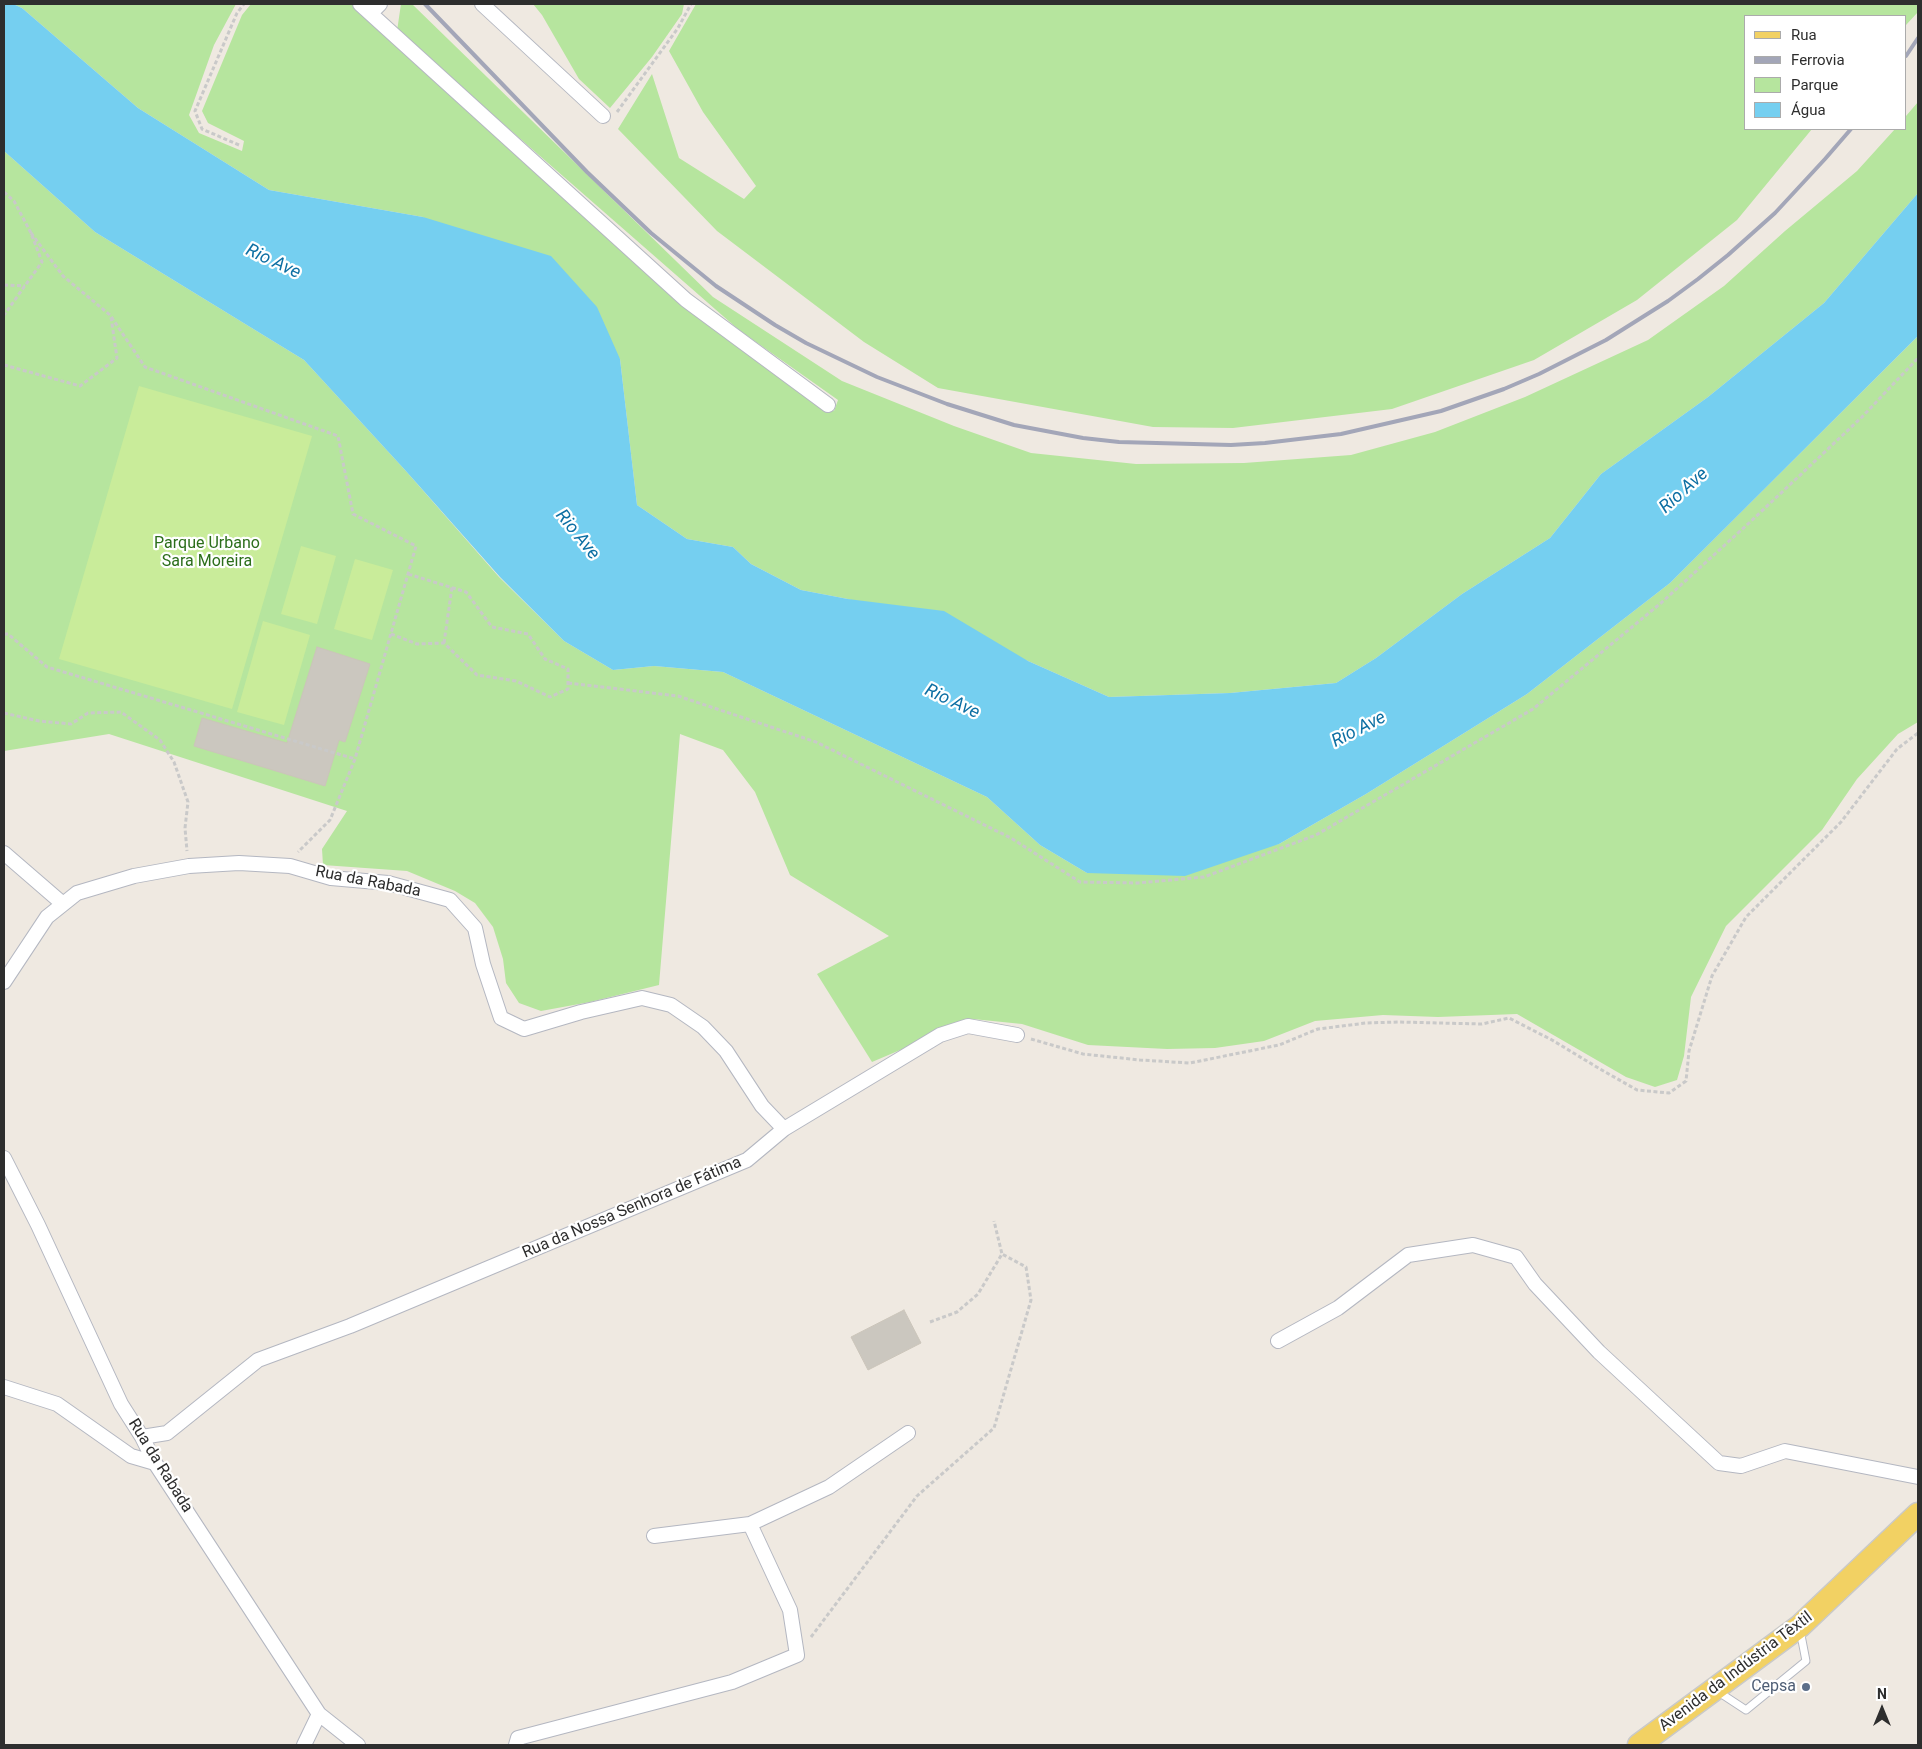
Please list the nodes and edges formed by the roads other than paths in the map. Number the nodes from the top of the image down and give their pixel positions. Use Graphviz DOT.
graph roads {
  1 [pos="360,4"];
  2 [pos="482,4"];
  3 [pos="375,9"];
  4 [pos="603,116"];
  5 [pos="828,405"];
  6 [pos="4,853"];
  7 [pos="63,904"];
  8 [pos="4,982"];
  9 [pos="1018,1035"];
  10 [pos="784,1129"];
  11 [pos="4,1158"];
  12 [pos="1278,1341"];
  13 [pos="4,1387"];
  14 [pos="908,1433"];
  15 [pos="142,1437"];
  16 [pos="154,1463"];
  17 [pos="1918,1477"];
  18 [pos="1918,1514"];
  19 [pos="750,1524"];
  20 [pos="654,1536"];
  21 [pos="1800,1626"];
  22 [pos="1714,1689"];
  23 [pos="320,1714"];
  24 [pos="304,1745"];
  25 [pos="358,1745"];
  26 [pos="516,1745"];
  27 [pos="1639,1745"];
  1 -- 3 [label="street"];
  2 -- 4 [label="street"];
  3 -- 5 [label="street"];
  6 -- 7 [label="street"];
  7 -- 8 [label="street, Rua da Rabada"];
  7 -- 10 [label="street, Rua da Rabada"];
  9 -- 10 [label="street, Rua da Nossa Senhora de Fátima"];
  10 -- 15 [label="street, Rua da Nossa Senhora de Fátima"];
  11 -- 15 [label="street, Rua da Rabada"];
  12 -- 17 [label="street"];
  13 -- 16 [label="street"];
  14 -- 19 [label="street"];
  15 -- 16 [label="street, Rua da Rabada"];
  16 -- 23 [label="street, Rua da Rabada"];
  18 -- 21 [label="main road, Avenida da Indústria Têxtil"];
  19 -- 20 [label="street"];
  19 -- 26 [label="street"];
  21 -- 22 [label="main road, Avenida da Indústria Têxtil"];
  21 -- 22 [label="lane"];
  22 -- 27 [label="main road, Avenida da Indústria Têxtil"];
  23 -- 24 [label="street"];
  23 -- 25 [label="street, Rua da Rabada"];
}
